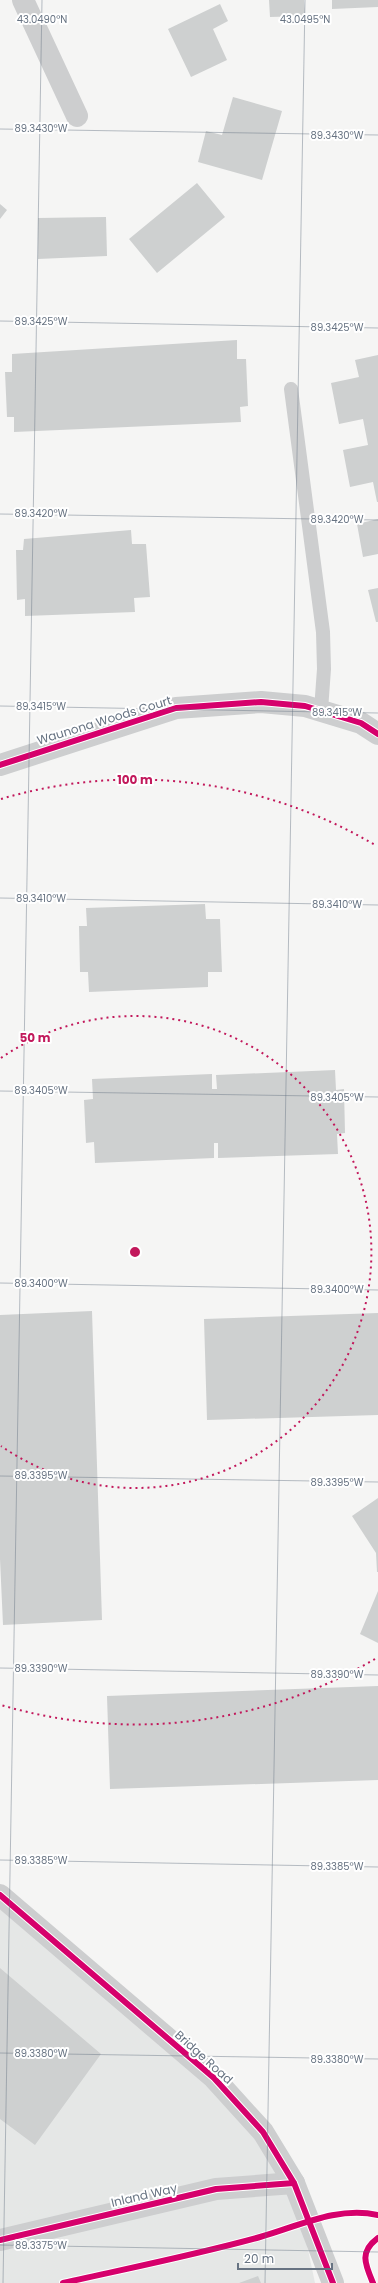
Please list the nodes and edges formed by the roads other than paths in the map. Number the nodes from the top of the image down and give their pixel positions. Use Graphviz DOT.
graph roads {
  1 [pos="23,0"];
  2 [pos="77,116"];
  3 [pos="291,389"];
  4 [pos="321,710"];
  5 [pos="378,734"];
  6 [pos="0,765"];
  7 [pos="0,1895"];
  8 [pos="294,2183"];
  9 [pos="0,2240"];
  10 [pos="332,2283"];
  1 -- 2 [label="street"];
  3 -- 4 [label="lane"];
  4 -- 5 [label="street, Waunona Woods Court"];
  4 -- 6 [label="street, Waunona Woods Court"];
  7 -- 8 [label="street, Bridge Road"];
  8 -- 9 [label="street, Inland Way"];
  8 -- 10 [label="street, Bridge Road"];
}
